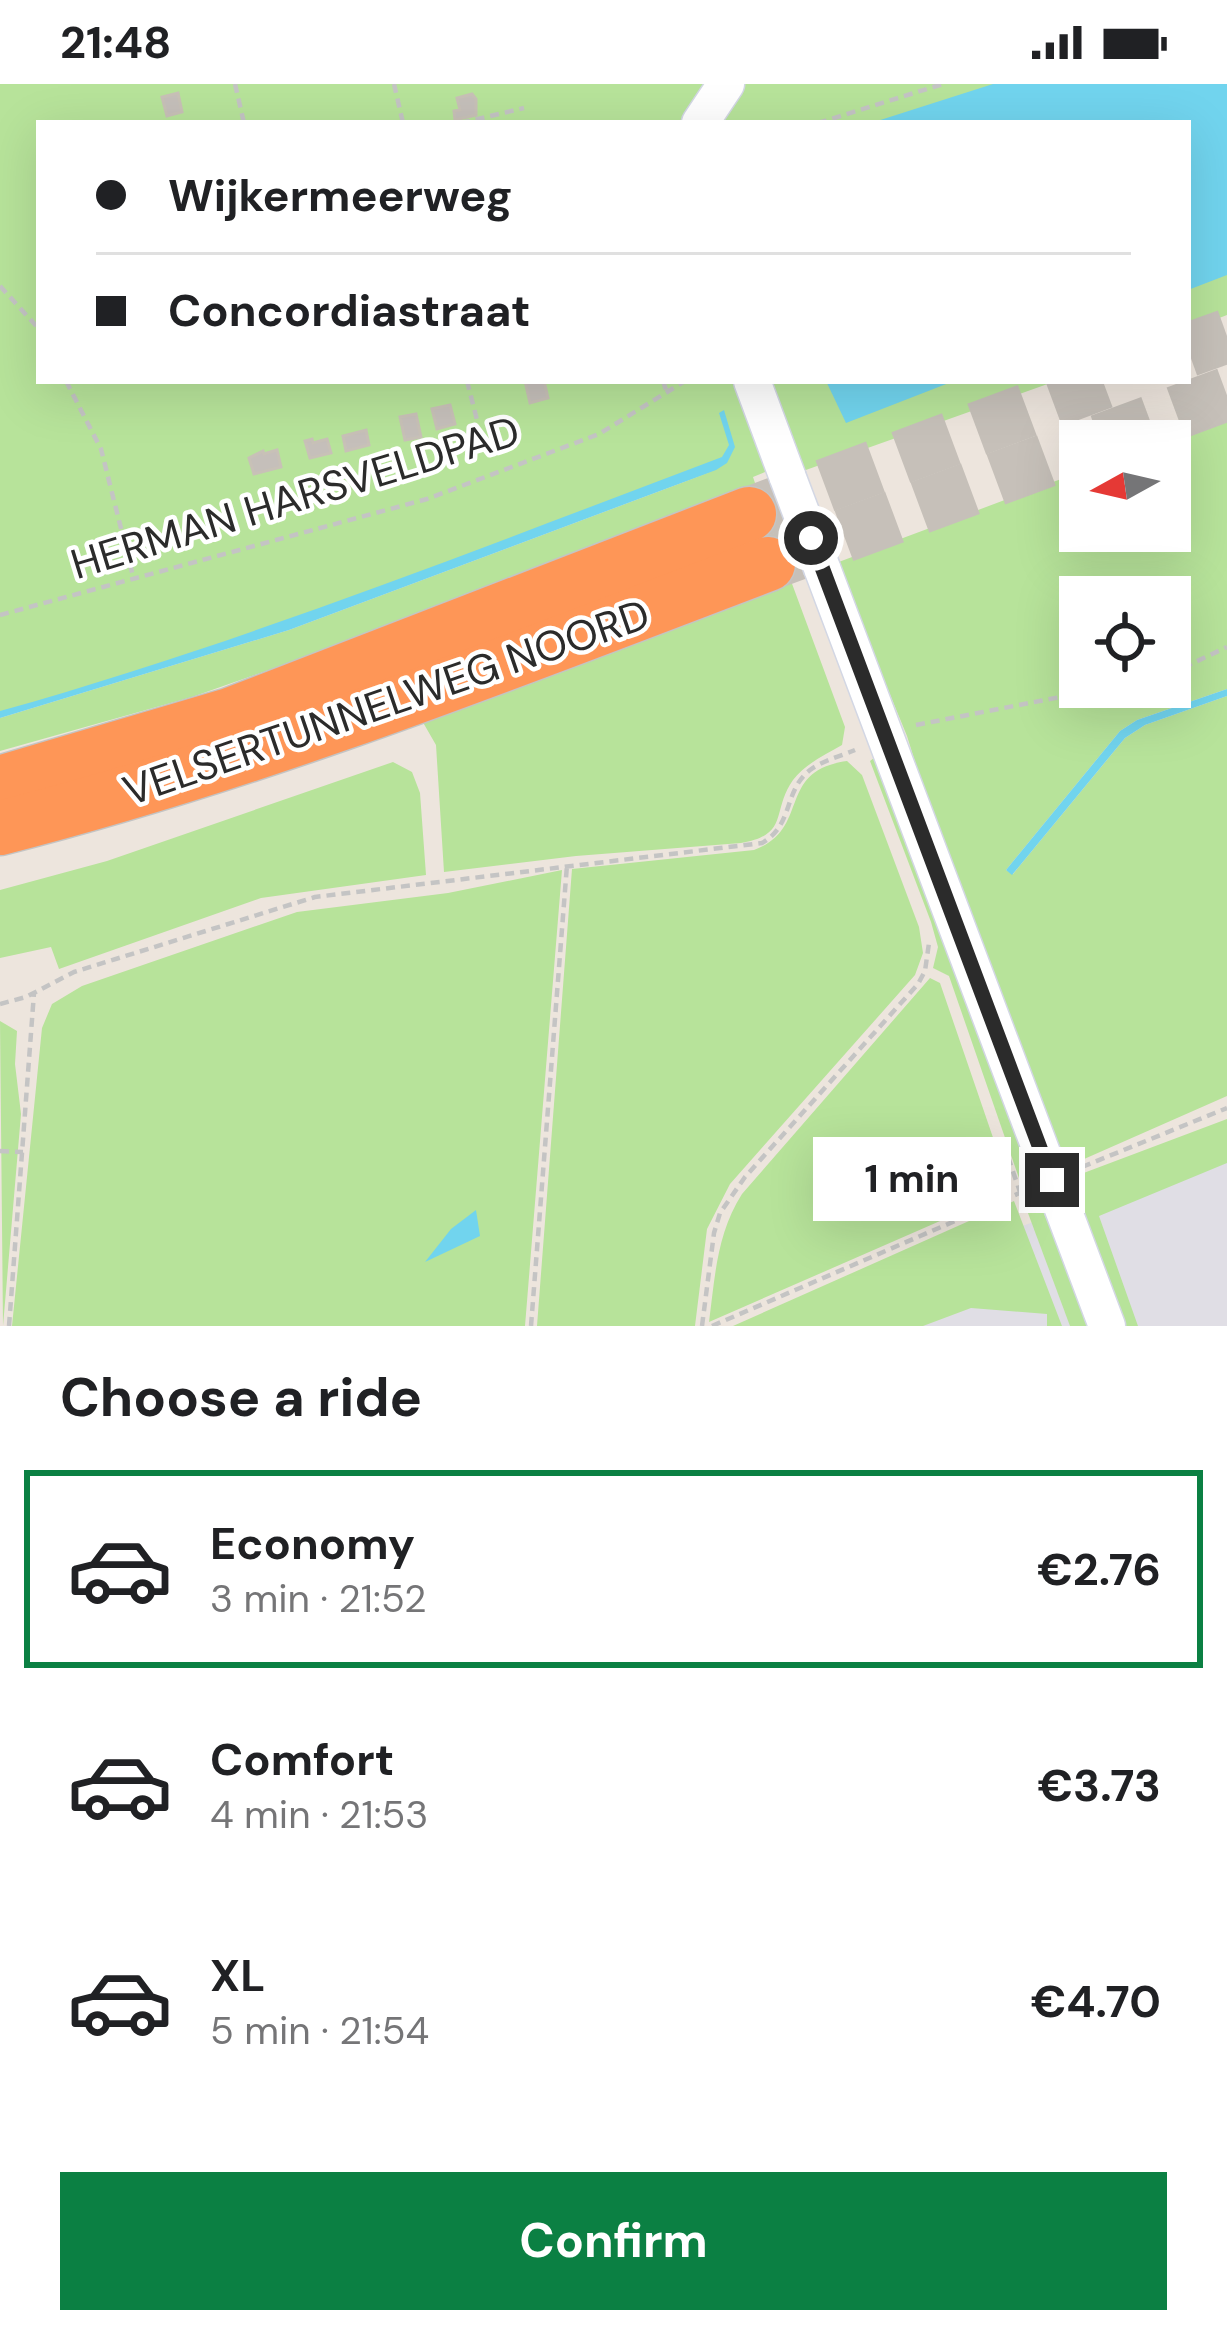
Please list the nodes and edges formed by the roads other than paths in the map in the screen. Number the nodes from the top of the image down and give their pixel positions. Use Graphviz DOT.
graph roads {
  1 [pos="726,84"];
  2 [pos="702,120"];
  3 [pos="752,384"];
  4 [pos="768,496"];
  5 [pos="768,564"];
  6 [pos="0,783"];
  7 [pos="0,828"];
  8 [pos="1107,1326"];
  1 -- 2 [label="street"];
  3 -- 4 [label="street"];
  4 -- 6 [label="highway, VELSERTUNNELWEG NOORD"];
  4 -- 8 [label="street, bridge"];
  5 -- 7 [label="highway, VELSERTUNNELWEG NOORD"];
}
